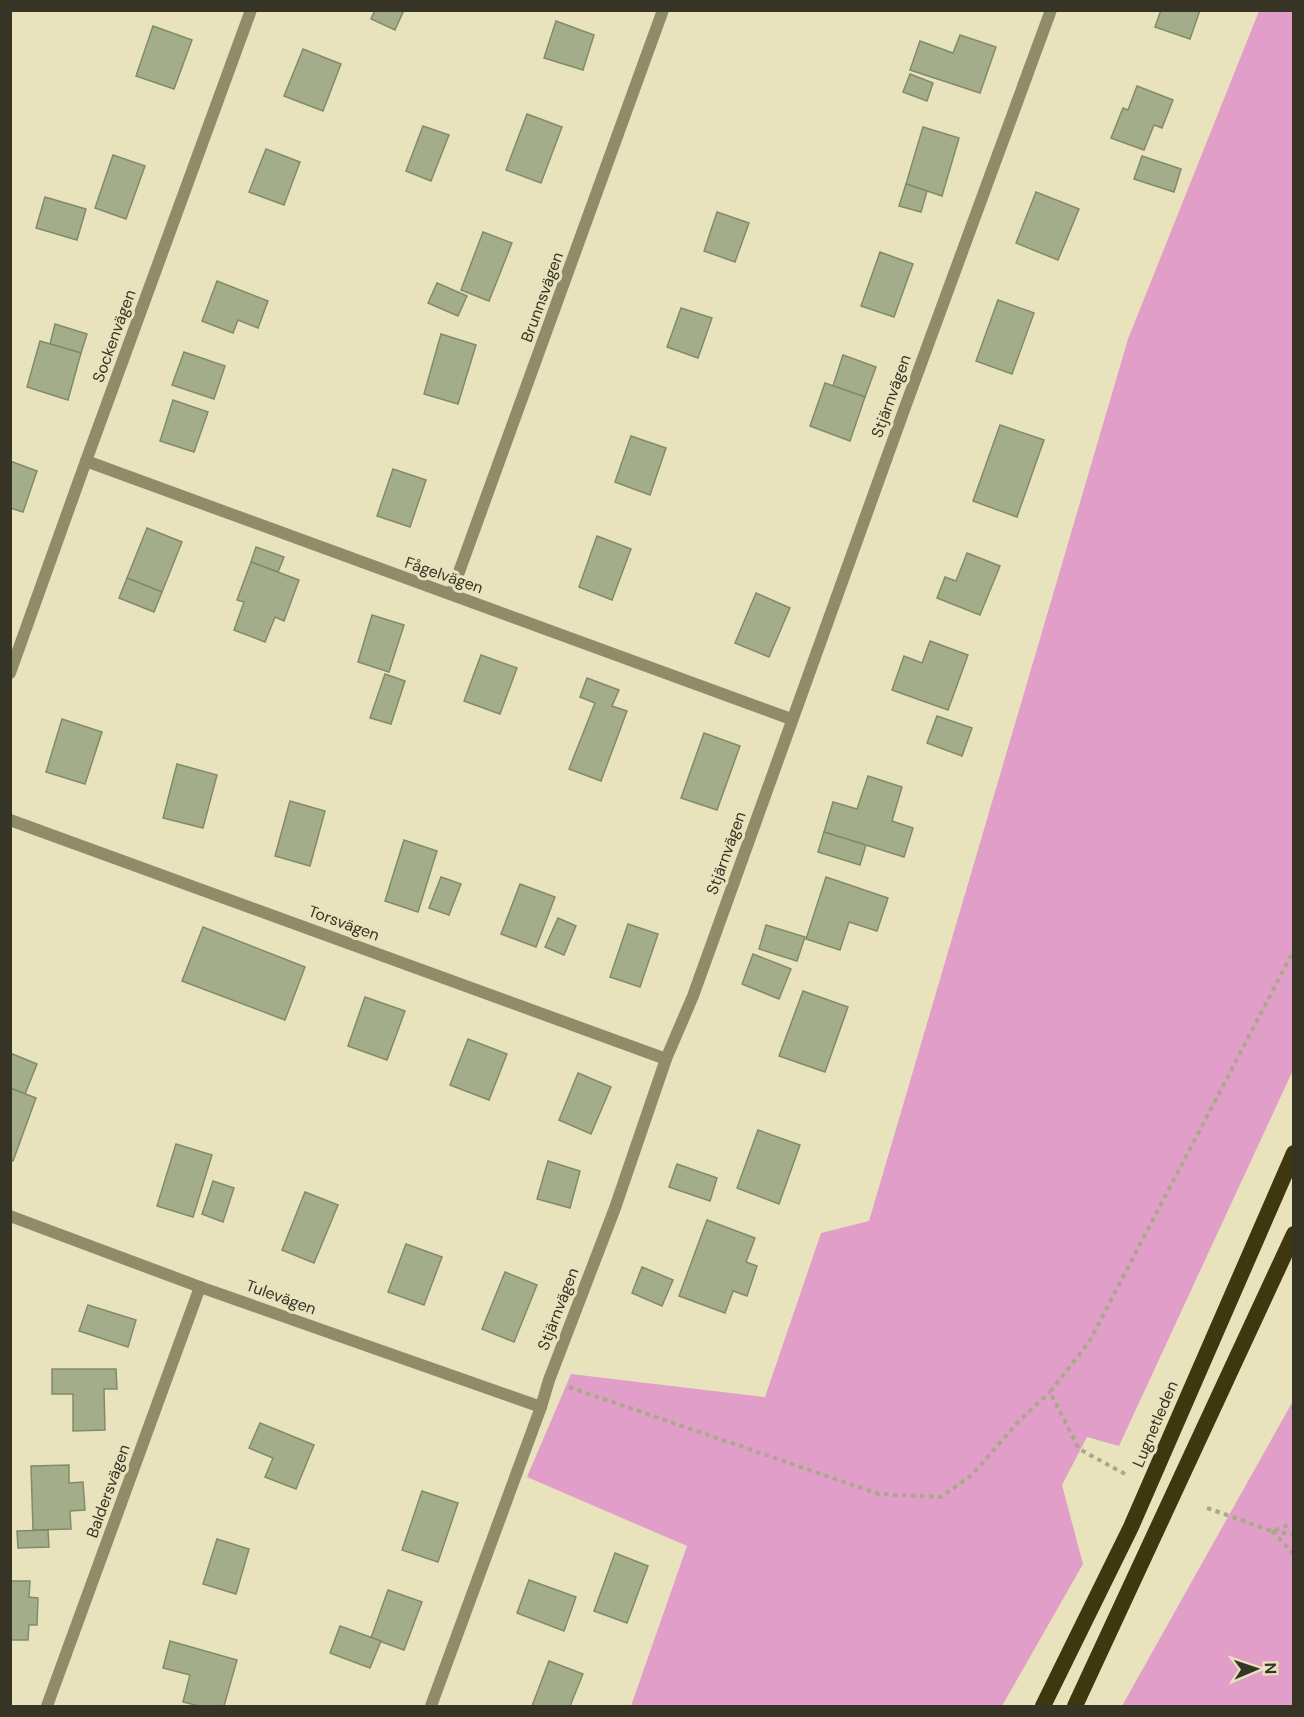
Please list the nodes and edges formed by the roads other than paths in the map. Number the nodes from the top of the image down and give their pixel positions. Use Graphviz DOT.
graph roads {
  1 [pos="251,10"];
  2 [pos="663,10"];
  3 [pos="1051,10"];
  4 [pos="86,461"];
  5 [pos="451,594"];
  6 [pos="10,673"];
  7 [pos="791,719"];
  8 [pos="10,820"];
  9 [pos="666,1059"];
  10 [pos="1293,1153"];
  11 [pos="10,1216"];
  12 [pos="1293,1234"];
  13 [pos="200,1287"];
  14 [pos="541,1407"];
  15 [pos="47,1707"];
  16 [pos="431,1707"];
  17 [pos="1043,1707"];
  18 [pos="1075,1707"];
  1 -- 4 [label="street, Sockenvägen"];
  2 -- 5 [label="street, Brunnsvägen"];
  3 -- 7 [label="street, Stjärnvägen"];
  4 -- 5 [label="street, Fågelvägen"];
  4 -- 6 [label="street, Sockenvägen"];
  5 -- 7 [label="street, Fågelvägen"];
  7 -- 9 [label="street, Stjärnvägen"];
  8 -- 9 [label="street, Torsvägen"];
  9 -- 14 [label="street, Stjärnvägen"];
  10 -- 17 [label="highway, Lugnetleden"];
  11 -- 13 [label="street, Tulevägen"];
  12 -- 18 [label="highway"];
  13 -- 14 [label="street, Tulevägen"];
  13 -- 15 [label="street, Baldersvägen"];
  14 -- 16 [label="street, Stjärnvägen"];
}
